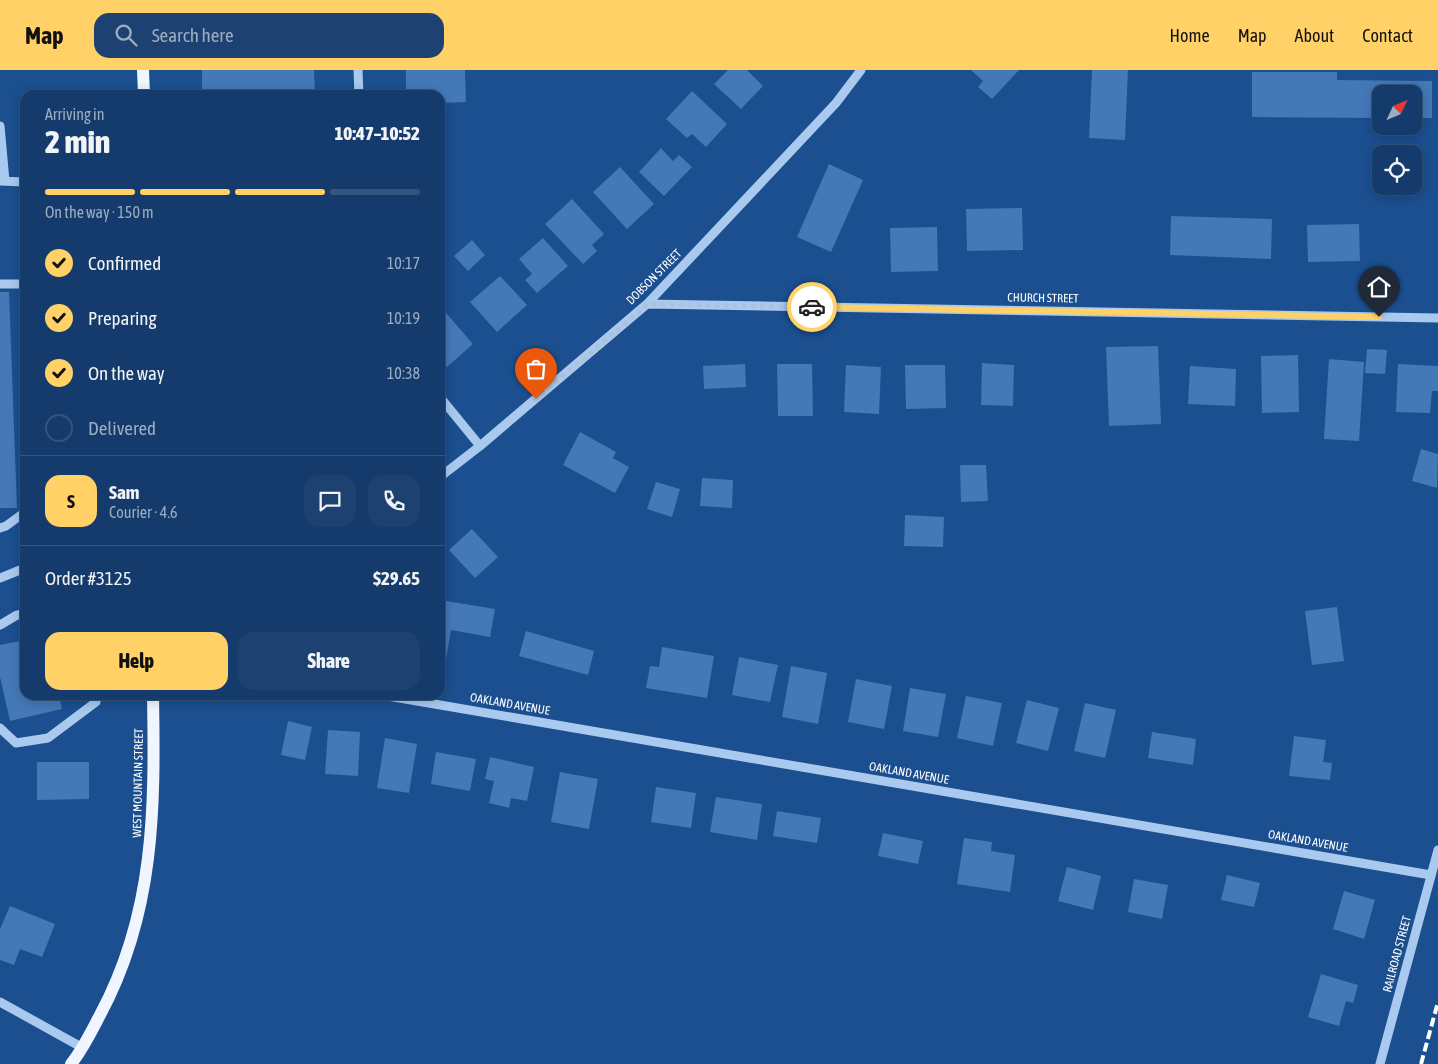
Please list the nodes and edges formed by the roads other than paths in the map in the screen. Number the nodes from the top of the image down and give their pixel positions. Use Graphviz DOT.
graph roads {
  1 [pos="143,70"];
  2 [pos="358,70"];
  3 [pos="861,70"];
  4 [pos="144,90"];
  5 [pos="359,90"];
  6 [pos="0,126"];
  7 [pos="2,181"];
  8 [pos="20,182"];
  9 [pos="0,284"];
  10 [pos="20,284"];
  11 [pos="648,304"];
  12 [pos="1438,318"];
  13 [pos="445,403"];
  14 [pos="480,446"];
  15 [pos="445,473"];
  16 [pos="20,516"];
  17 [pos="0,528"];
  18 [pos="20,570"];
  19 [pos="0,578"];
  20 [pos="20,614"];
  21 [pos="0,626"];
  22 [pos="96,700"];
  23 [pos="154,700"];
  24 [pos="411,700"];
  25 [pos="0,728"];
  26 [pos="1438,850"];
  27 [pos="1431,875"];
  28 [pos="0,1002"];
  29 [pos="83,1048"];
  30 [pos="71,1064"];
  31 [pos="1380,1064"];
  1 -- 4 [label="main road"];
  2 -- 5 [label="street"];
  3 -- 11 [label="street, DOBSON STREET"];
  6 -- 7 [label="street"];
  7 -- 8 [label="street"];
  9 -- 10 [label="street"];
  11 -- 12 [label="street, CHURCH STREET"];
  11 -- 14 [label="street, DOBSON STREET"];
  13 -- 14 [label="street"];
  14 -- 15 [label="street, DOBSON STREET"];
  16 -- 17 [label="street"];
  18 -- 19 [label="street"];
  20 -- 21 [label="street"];
  22 -- 25 [label="street"];
  23 -- 29 [label="main road, WEST MOUNTAIN STREET"];
  24 -- 27 [label="street, OAKLAND AVENUE"];
  26 -- 27 [label="street, RAILROAD STREET"];
  27 -- 31 [label="street, RAILROAD STREET"];
  28 -- 29 [label="street"];
  29 -- 30 [label="main road, WEST MOUNTAIN STREET"];
}
